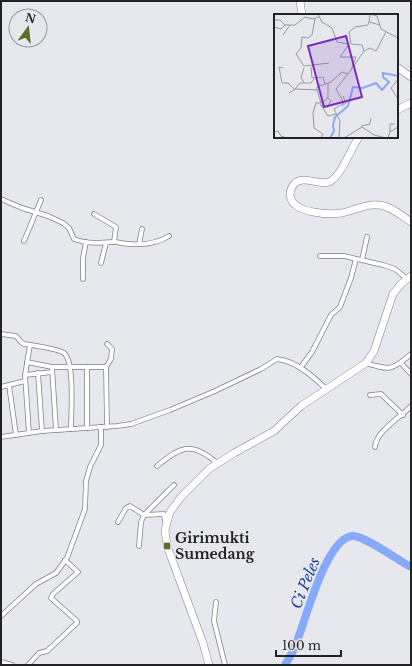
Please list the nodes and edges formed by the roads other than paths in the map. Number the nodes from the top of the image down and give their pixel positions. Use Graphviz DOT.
graph roads {
  1 [pos="300,1"];
  2 [pos="302,14"];
  3 [pos="398,68"];
  4 [pos="411,77"];
  5 [pos="411,102"];
  6 [pos="398,109"];
  7 [pos="359,138"];
  8 [pos="1,199"];
  9 [pos="41,200"];
  10 [pos="35,212"];
  11 [pos="94,214"];
  12 [pos="411,222"];
  13 [pos="142,229"];
  14 [pos="169,236"];
  15 [pos="367,237"];
  16 [pos="24,240"];
  17 [pos="86,242"];
  18 [pos="114,242"];
  19 [pos="106,243"];
  20 [pos="139,244"];
  21 [pos="320,256"];
  22 [pos="356,259"];
  23 [pos="362,260"];
  24 [pos="101,262"];
  25 [pos="409,278"];
  26 [pos="83,279"];
  27 [pos="1,334"];
  28 [pos="107,344"];
  29 [pos="30,345"];
  30 [pos="411,354"];
  31 [pos="27,362"];
  32 [pos="366,363"];
  33 [pos="401,363"];
  34 [pos="52,367"];
  35 [pos="87,367"];
  36 [pos="106,367"];
  37 [pos="301,367"];
  38 [pos="71,368"];
  39 [pos="52,372"];
  40 [pos="38,373"];
  41 [pos="411,374"];
  42 [pos="25,375"];
  43 [pos="25,381"];
  44 [pos="9,385"];
  45 [pos="1,387"];
  46 [pos="326,389"];
  47 [pos="370,396"];
  48 [pos="411,406"];
  49 [pos="404,415"];
  50 [pos="101,427"];
  51 [pos="107,427"];
  52 [pos="87,428"];
  53 [pos="71,429"];
  54 [pos="56,430"];
  55 [pos="42,431"];
  56 [pos="29,433"];
  57 [pos="16,435"];
  58 [pos="1,437"];
  59 [pos="375,447"];
  60 [pos="217,463"];
  61 [pos="157,466"];
  62 [pos="174,486"];
  63 [pos="144,515"];
  64 [pos="118,522"];
  65 [pos="166,524"];
  66 [pos="139,546"];
  67 [pos="65,560"];
  68 [pos="216,602"];
  69 [pos="1,616"];
  70 [pos="2,663"];
  71 [pos="12,665"];
  72 [pos="28,665"];
  73 [pos="209,665"];
  74 [pos="225,665"];
  1 -- 2 [label="main road"];
  3 -- 4 [label="main road"];
  5 -- 6 [label="main road"];
  7 -- 12 [label="main road"];
  8 -- 10 [label="street"];
  9 -- 10 [label="street"];
  10 -- 16 [label="street"];
  10 -- 17 [label="street"];
  11 -- 18 [label="street"];
  13 -- 20 [label="street"];
  14 -- 20 [label="street"];
  15 -- 23 [label="street"];
  17 -- 19 [label="street"];
  17 -- 26 [label="street"];
  18 -- 19 [label="street"];
  18 -- 20 [label="street"];
  19 -- 24 [label="street"];
  21 -- 22 [label="street"];
  22 -- 23 [label="street"];
  22 -- 37 [label="street"];
  23 -- 25 [label="street"];
  25 -- 32 [label="main road"];
  27 -- 29 [label="street"];
  28 -- 36 [label="street"];
  29 -- 31 [label="street"];
  29 -- 38 [label="street"];
  30 -- 33 [label="street"];
  31 -- 34 [label="street"];
  31 -- 42 [label="street"];
  32 -- 33 [label="street"];
  32 -- 46 [label="main road"];
  33 -- 41 [label="street"];
  34 -- 38 [label="street"];
  34 -- 39 [label="street"];
  35 -- 36 [label="street"];
  35 -- 38 [label="street"];
  35 -- 52 [label="street"];
  36 -- 51 [label="street"];
  37 -- 46 [label="street"];
  37 -- 51 [label="street"];
  38 -- 53 [label="street"];
  39 -- 40 [label="street"];
  39 -- 54 [label="street"];
  40 -- 42 [label="street"];
  40 -- 55 [label="street"];
  42 -- 43 [label="street"];
  43 -- 44 [label="street"];
  43 -- 56 [label="street"];
  44 -- 45 [label="street"];
  44 -- 57 [label="street"];
  46 -- 60 [label="main road"];
  47 -- 49 [label="street"];
  48 -- 49 [label="street"];
  49 -- 59 [label="street"];
  50 -- 51 [label="street"];
  50 -- 52 [label="street"];
  50 -- 67 [label="street"];
  52 -- 53 [label="street"];
  53 -- 54 [label="street"];
  54 -- 55 [label="street"];
  55 -- 56 [label="street"];
  56 -- 57 [label="street"];
  57 -- 58 [label="street"];
  60 -- 61 [label="street"];
  60 -- 65 [label="main road"];
  62 -- 63 [label="street"];
  63 -- 64 [label="street"];
  63 -- 65 [label="street"];
  63 -- 66 [label="street"];
  65 -- 73 [label="main road"];
  67 -- 69 [label="street"];
  67 -- 72 [label="street"];
  68 -- 74 [label="street"];
  70 -- 71 [label="street"];
}
